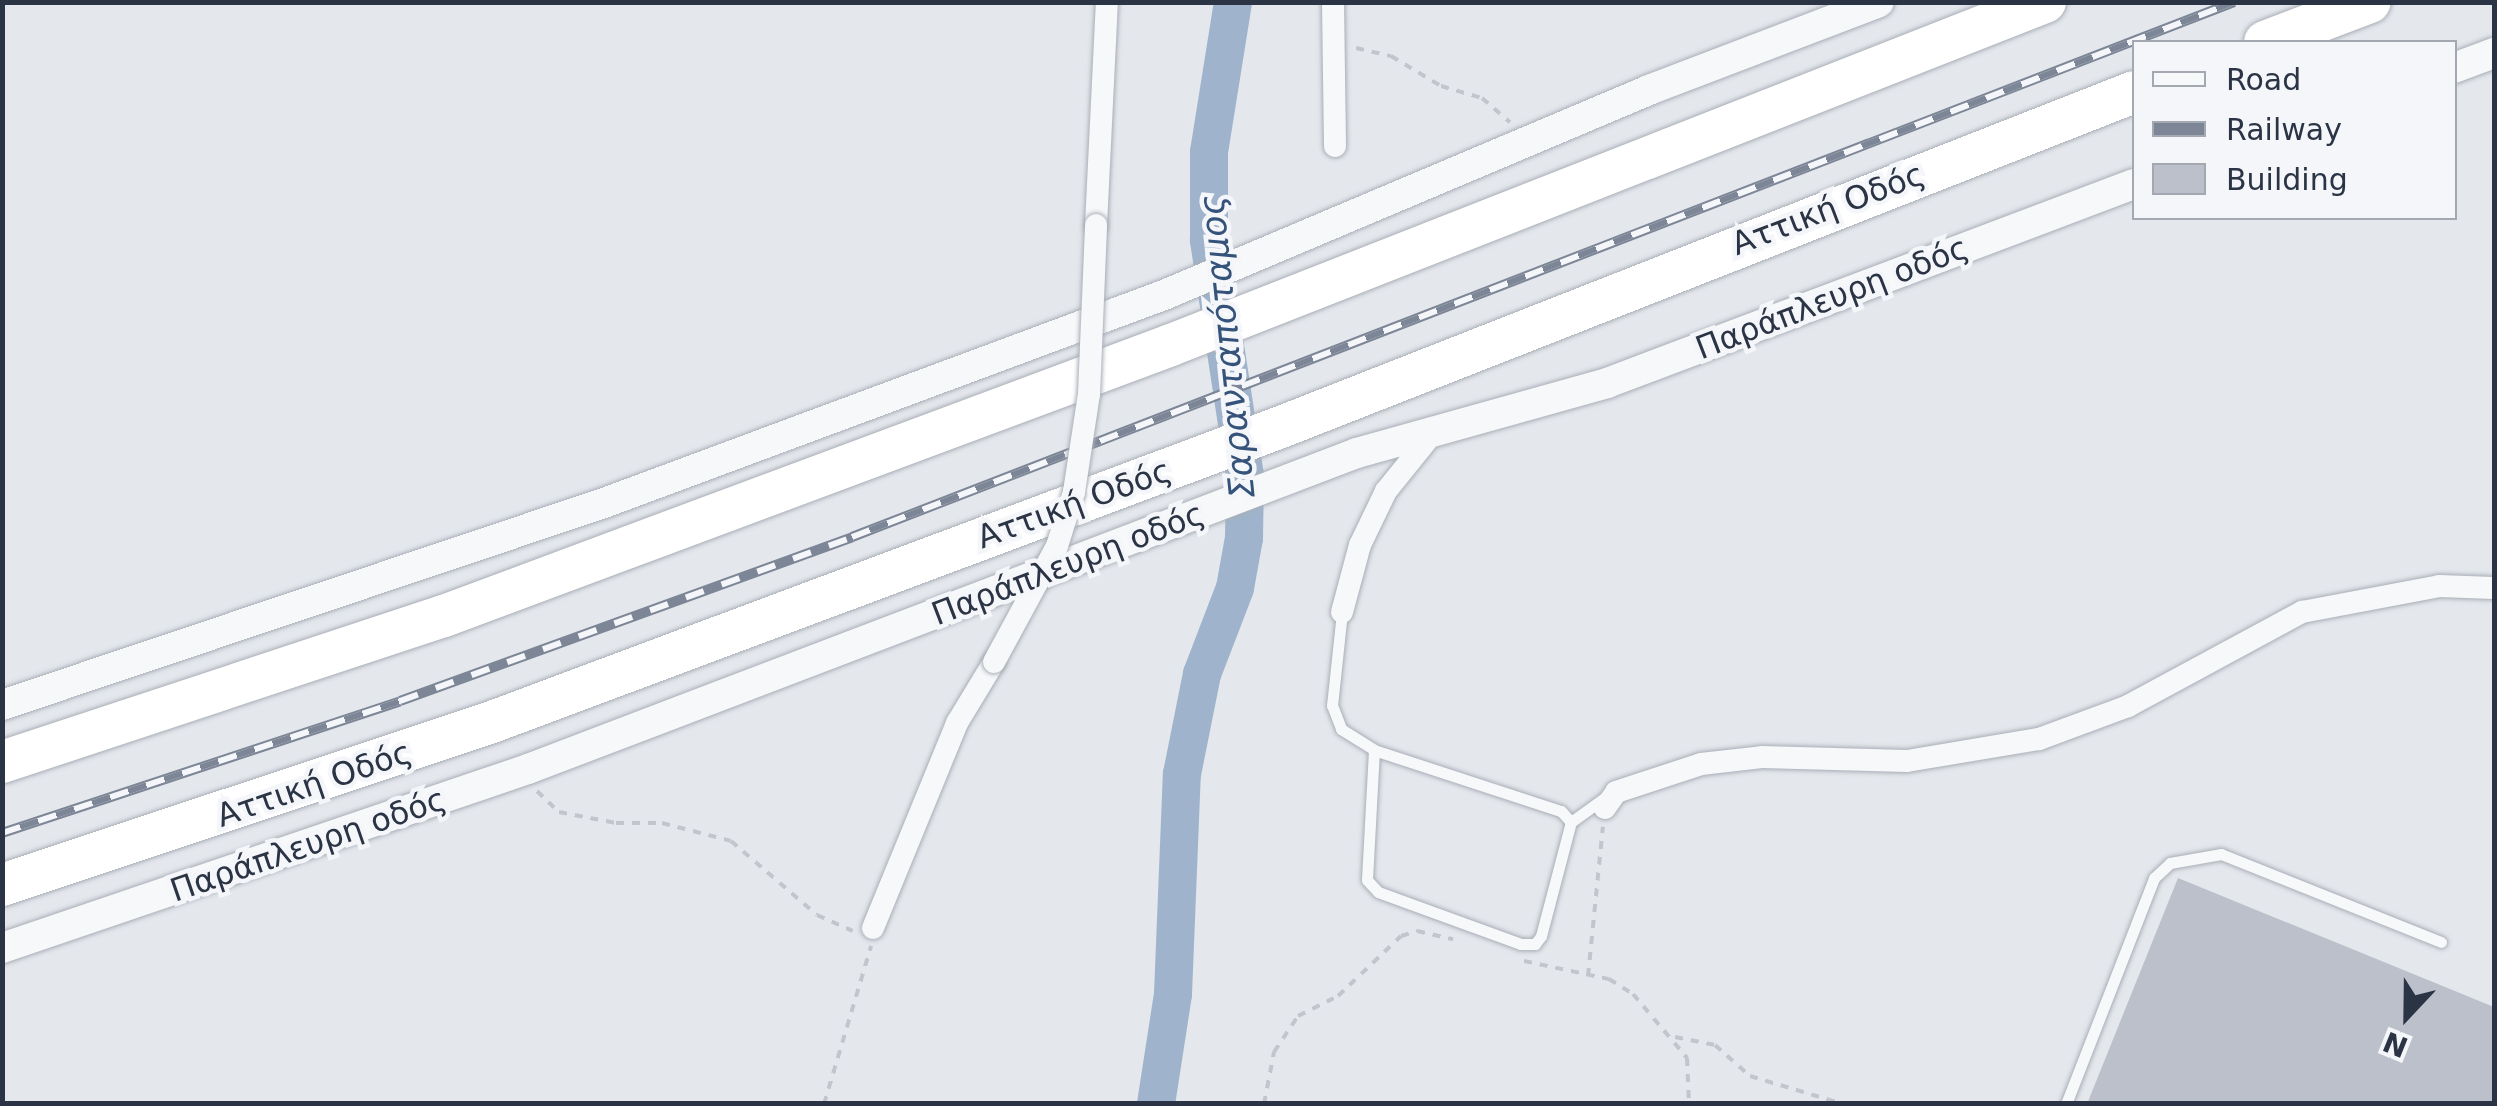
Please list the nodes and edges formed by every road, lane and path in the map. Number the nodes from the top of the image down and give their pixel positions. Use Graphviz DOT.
graph roads {
  1 [pos="1107,2"];
  2 [pos="1333,2"];
  3 [pos="1878,2"];
  4 [pos="2044,2"];
  5 [pos="2370,2"];
  6 [pos="2270,40"];
  7 [pos="1332,43"];
  8 [pos="2494,53"];
  9 [pos="2457,67"];
  10 [pos="2132,93"];
  11 [pos="1524,142"];
  12 [pos="1336,146"];
  13 [pos="2132,185"];
  14 [pos="1432,434"];
  15 [pos="2494,588"];
  16 [pos="1342,612"];
  17 [pos="2,705"];
  18 [pos="1374,750"];
  19 [pos="2,762"];
  20 [pos="528,769"];
  21 [pos="1610,800"];
  22 [pos="1571,822"];
  23 [pos="2,885"];
  24 [pos="873,928"];
  25 [pos="1456,939"];
  26 [pos="2441,942"];
  27 [pos="2,948"];
  28 [pos="1522,960"];
  29 [pos="1588,976"];
  30 [pos="1674,1036"];
  31 [pos="824,1104"];
  32 [pos="1264,1104"];
  33 [pos="1688,1104"];
  34 [pos="1842,1104"];
  35 [pos="2066,1104"];
  1 -- 24 [label="street, bridge"];
  2 -- 7 [label="street"];
  3 -- 11 [label="street"];
  4 -- 19 [label="highway"];
  5 -- 6 [label="highway"];
  7 -- 11 [label="path"];
  7 -- 12 [label="street"];
  8 -- 9 [label="street"];
  10 -- 23 [label="highway, Αττική Οδός"];
  11 -- 17 [label="street"];
  13 -- 14 [label="street, Παράπλευρη οδός"];
  14 -- 16 [label="street"];
  14 -- 20 [label="street, Παράπλευρη οδός"];
  15 -- 21 [label="street"];
  16 -- 18 [label="lane"];
  18 -- 22 [label="lane"];
  18 -- 22 [label="lane"];
  20 -- 24 [label="path"];
  20 -- 27 [label="street, Παράπλευρη οδός"];
  21 -- 22 [label="lane"];
  21 -- 29 [label="path"];
  24 -- 31 [label="path"];
  25 -- 32 [label="path"];
  26 -- 35 [label="lane"];
  28 -- 29 [label="path"];
  29 -- 30 [label="path"];
  30 -- 33 [label="path"];
  30 -- 34 [label="path"];
}
